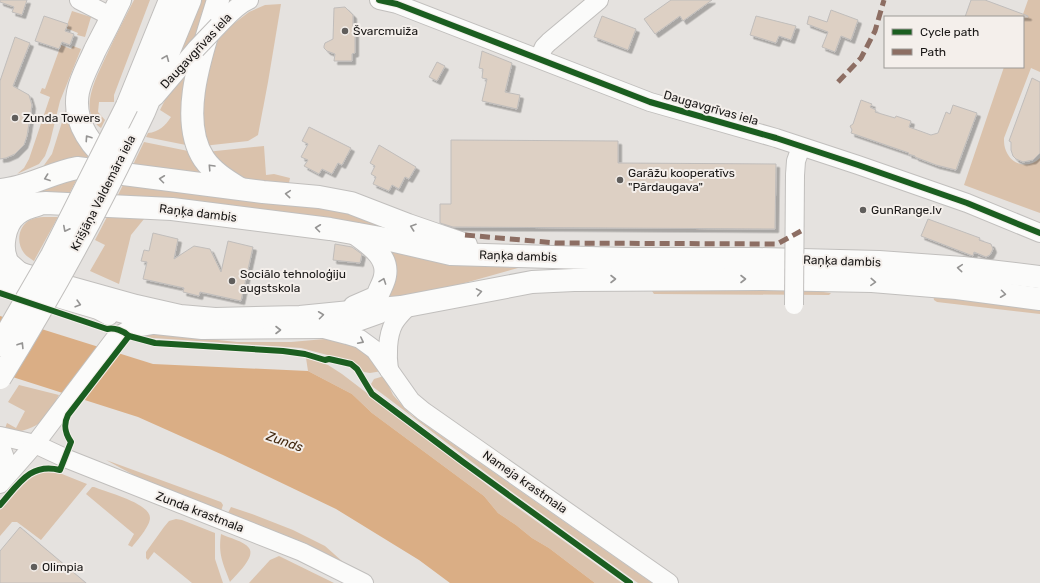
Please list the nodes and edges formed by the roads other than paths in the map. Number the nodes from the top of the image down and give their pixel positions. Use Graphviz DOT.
graph roads {
  1 [pos="79,0"];
  2 [pos="170,0"];
  3 [pos="190,0"];
  4 [pos="218,0"];
  5 [pos="249,0"];
  6 [pos="379,0"];
  7 [pos="599,0"];
  8 [pos="116,8"];
  9 [pos="539,58"];
  10 [pos="139,108"];
  11 [pos="801,147"];
  12 [pos="126,174"];
  13 [pos="0,190"];
  14 [pos="242,190"];
  15 [pos="46,204"];
  16 [pos="0,206"];
  17 [pos="1040,233"];
  18 [pos="356,234"];
  19 [pos="506,255"];
  20 [pos="6,274"];
  21 [pos="1040,277"];
  22 [pos="1035,298"];
  23 [pos="794,305"];
  24 [pos="405,306"];
  25 [pos="98,310"];
  26 [pos="344,312"];
  27 [pos="156,325"];
  28 [pos="324,329"];
  29 [pos="116,337"];
  30 [pos="0,345"];
  31 [pos="389,371"];
  32 [pos="0,378"];
  33 [pos="0,436"];
  34 [pos="0,444"];
  35 [pos="35,444"];
  36 [pos="0,484"];
  37 [pos="364,583"];
  38 [pos="669,583"];
  1 -- 8 [label="street"];
  2 -- 10 [label="main road, Krišjāņa Valdemāra iela"];
  10 -- 3 [label="main road, Krišjāņa Valdemāra iela, one-way"];
  14 -- 4 [label="main road, one-way"];
  5 -- 10 [label="street, Daugavgrīvas iela, bridge"];
  6 -- 9 [label="street, Daugavgrīvas iela"];
  7 -- 9 [label="street"];
  12 -- 8 [label="main road, one-way"];
  9 -- 11 [label="street, Daugavgrīvas iela"];
  10 -- 30 [label="main road, Krišjāņa Valdemāra iela, one-way, bridge"];
  32 -- 10 [label="main road, Krišjāņa Valdemāra iela, one-way, bridge"];
  11 -- 17 [label="street, Daugavgrīvas iela"];
  11 -- 23 [label="street, bridge"];
  12 -- 13 [label="main road, one-way"];
  14 -- 12 [label="main road, one-way"];
  19 -- 14 [label="main road, one-way"];
  15 -- 16 [label="main road, Raņķa dambis"];
  18 -- 15 [label="main road, Raņķa dambis, one-way"];
  15 -- 20 [label="main road"];
  18 -- 19 [label="main road, Raņķa dambis"];
  26 -- 18 [label="main road, one-way"];
  21 -- 19 [label="main road, Raņķa dambis, one-way"];
  20 -- 25 [label="street, one-way"];
  20 -- 26 [label="main road, Raņķa dambis, one-way"];
  24 -- 22 [label="main road, Raņķa dambis, one-way"];
  24 -- 26 [label="main road, Raņķa dambis"];
  24 -- 28 [label="street, Raņķa dambis"];
  24 -- 31 [label="street"];
  25 -- 27 [label="street, Raņķa dambis"];
  25 -- 29 [label="street"];
  27 -- 28 [label="street, Raņķa dambis, one-way"];
  27 -- 29 [label="street"];
  28 -- 31 [label="street, Nameja krastmala, one-way"];
  29 -- 35 [label="street"];
  31 -- 38 [label="street, Nameja krastmala"];
  33 -- 35 [label="street, Zunda krastmala"];
  34 -- 36 [label="street"];
  35 -- 36 [label="street"];
  35 -- 37 [label="street, Zunda krastmala"];
}
